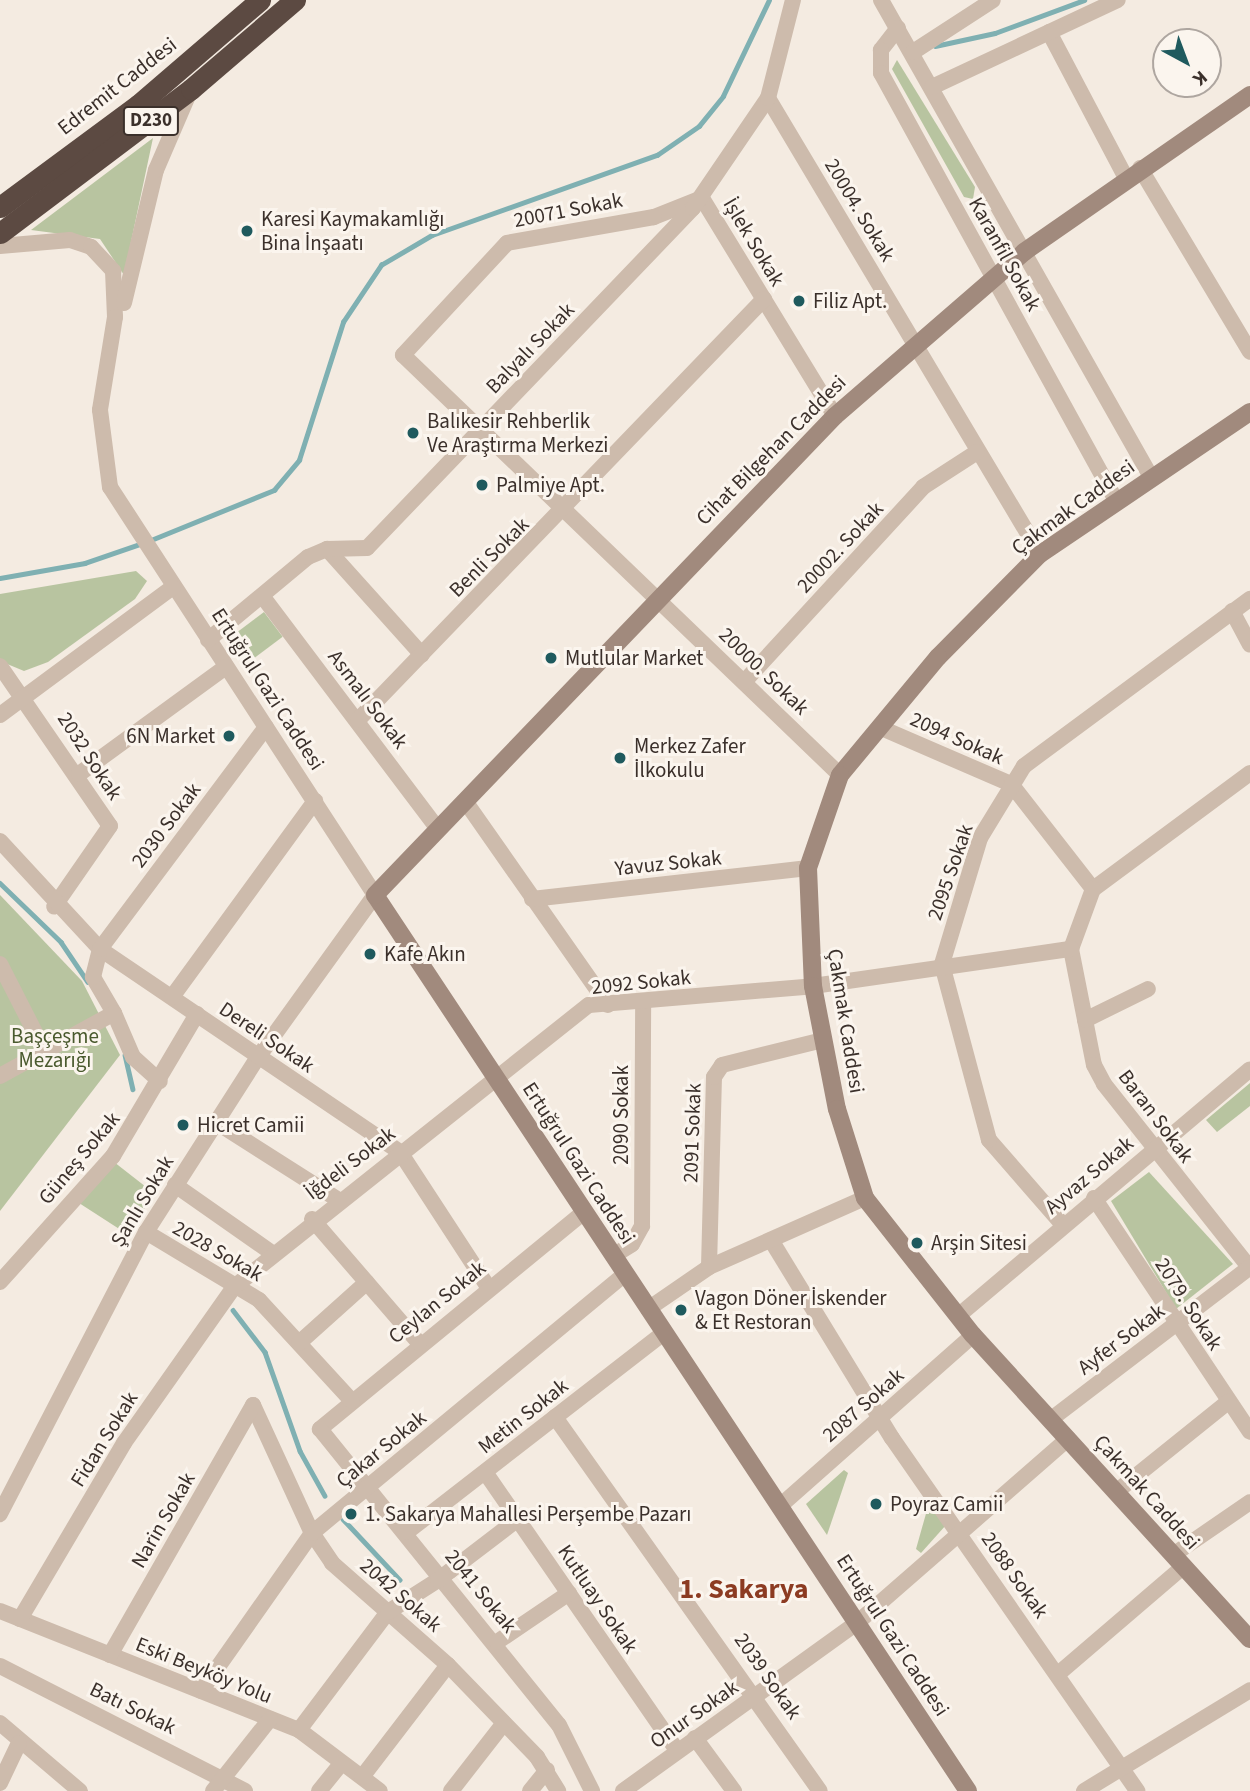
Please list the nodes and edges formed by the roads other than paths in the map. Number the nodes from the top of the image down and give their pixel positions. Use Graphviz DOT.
graph roads {
  1 [pos="260,0"];
  2 [pos="295,0"];
  3 [pos="793,0"];
  4 [pos="881,0"];
  5 [pos="993,0"];
  6 [pos="1118,0"];
  7 [pos="898,28"];
  8 [pos="1049,32"];
  9 [pos="913,52"];
  10 [pos="932,87"];
  11 [pos="191,89"];
  12 [pos="1250,95"];
  13 [pos="768,99"];
  14 [pos="1133,173"];
  15 [pos="702,198"];
  16 [pos="0,207"];
  17 [pos="0,233"];
  18 [pos="0,246"];
  19 [pos="1024,252"];
  20 [pos="994,277"];
  21 [pos="764,299"];
  22 [pos="916,343"];
  23 [pos="1250,352"];
  24 [pos="403,355"];
  25 [pos="107,366"];
  26 [pos="1250,412"];
  27 [pos="835,416"];
  28 [pos="482,429"];
  29 [pos="977,453"];
  30 [pos="1151,477"];
  31 [pos="1116,500"];
  32 [pos="566,509"];
  33 [pos="327,549"];
  34 [pos="1040,554"];
  35 [pos="173,587"];
  36 [pos="263,597"];
  37 [pos="658,597"];
  38 [pos="1250,599"];
  39 [pos="1232,611"];
  40 [pos="208,640"];
  41 [pos="1250,646"];
  42 [pos="422,655"];
  43 [pos="0,666"];
  44 [pos="226,667"];
  45 [pos="744,682"];
  46 [pos="23,693"];
  47 [pos="0,715"];
  48 [pos="358,720"];
  49 [pos="266,727"];
  50 [pos="879,727"];
  51 [pos="79,774"];
  52 [pos="1250,774"];
  53 [pos="840,775"];
  54 [pos="1011,784"];
  55 [pos="465,800"];
  56 [pos="315,801"];
  57 [pos="437,828"];
  58 [pos="0,841"];
  59 [pos="808,868"];
  60 [pos="1093,889"];
  61 [pos="375,895"];
  62 [pos="532,899"];
  63 [pos="54,907"];
  64 [pos="1071,948"];
  65 [pos="100,949"];
  66 [pos="0,964"];
  67 [pos="942,964"];
  68 [pos="813,986"];
  69 [pos="1148,989"];
  70 [pos="172,997"];
  71 [pos="643,1003"];
  72 [pos="608,1004"];
  73 [pos="197,1014"];
  74 [pos="109,1016"];
  75 [pos="1085,1020"];
  76 [pos="823,1040"];
  77 [pos="45,1052"];
  78 [pos="258,1057"];
  79 [pos="1249,1072"];
  80 [pos="0,1076"];
  81 [pos="496,1078"];
  82 [pos="160,1081"];
  83 [pos="216,1122"];
  84 [pos="1153,1149"];
  85 [pos="400,1152"];
  86 [pos="175,1185"];
  87 [pos="865,1198"];
  88 [pos="1094,1198"];
  89 [pos="337,1199"];
  90 [pos="584,1212"];
  91 [pos="312,1219"];
  92 [pos="1063,1225"];
  93 [pos="146,1232"];
  94 [pos="771,1240"];
  95 [pos="272,1253"];
  96 [pos="613,1256"];
  97 [pos="709,1267"];
  98 [pos="1250,1267"];
  99 [pos="625,1274"];
  100 [pos="0,1282"];
  101 [pos="367,1282"];
  102 [pos="234,1287"];
  103 [pos="488,1287"];
  104 [pos="648,1309"];
  105 [pos="958,1316"];
  106 [pos="1176,1324"];
  107 [pos="664,1334"];
  108 [pos="973,1335"];
  109 [pos="299,1343"];
  110 [pos="419,1343"];
  111 [pos="352,1401"];
  112 [pos="1228,1402"];
  113 [pos="253,1405"];
  114 [pos="882,1416"];
  115 [pos="555,1417"];
  116 [pos="1050,1420"];
  117 [pos="320,1429"];
  118 [pos="1250,1432"];
  119 [pos="1068,1439"];
  120 [pos="485,1472"];
  121 [pos="367,1486"];
  122 [pos="1116,1492"];
  123 [pos="1250,1502"];
  124 [pos="780,1506"];
  125 [pos="0,1514"];
  126 [pos="518,1519"];
  127 [pos="407,1532"];
  128 [pos="960,1532"];
  129 [pos="312,1533"];
  130 [pos="1178,1560"];
  131 [pos="569,1593"];
  132 [pos="0,1611"];
  133 [pos="388,1612"];
  134 [pos="20,1619"];
  135 [pos="858,1622"];
  136 [pos="1246,1628"];
  137 [pos="496,1642"];
  138 [pos="110,1655"];
  139 [pos="448,1665"];
  140 [pos="0,1667"];
  141 [pos="1058,1674"];
  142 [pos="1250,1690"];
  143 [pos="201,1691"];
  144 [pos="757,1695"];
  145 [pos="270,1719"];
  146 [pos="0,1723"];
  147 [pos="504,1723"];
  148 [pos="299,1730"];
  149 [pos="695,1738"];
  150 [pos="19,1743"];
  151 [pos="677,1751"];
  152 [pos="342,1763"];
  153 [pos="1123,1767"];
  154 [pos="547,1770"];
  155 [pos="224,1777"];
  156 [pos="362,1777"];
  157 [pos="0,1783"];
  158 [pos="80,1791"];
  159 [pos="213,1791"];
  160 [pos="245,1791"];
  161 [pos="319,1791"];
  162 [pos="380,1791"];
  163 [pos="451,1791"];
  164 [pos="530,1791"];
  165 [pos="558,1791"];
  166 [pos="592,1791"];
  167 [pos="623,1791"];
  168 [pos="734,1791"];
  169 [pos="820,1791"];
  170 [pos="968,1791"];
  171 [pos="1084,1791"];
  172 [pos="1137,1791"];
  1 -- 16 [label="highway, Edremit Caddesi / D230"];
  2 -- 11 [label="highway, D230"];
  3 -- 13 [label="street, Balyalı Sokak"];
  4 -- 7 [label="street, Karanfil Sokak"];
  5 -- 9 [label="street"];
  6 -- 8 [label="street"];
  7 -- 9 [label="street, Karanfil Sokak"];
  7 -- 20 [label="street, Karanfil Sokak"];
  8 -- 10 [label="street"];
  8 -- 14 [label="street"];
  9 -- 10 [label="street, Karanfil Sokak"];
  10 -- 19 [label="street, Karanfil Sokak"];
  11 -- 17 [label="highway, D230"];
  11 -- 25 [label="street"];
  12 -- 14 [label="main road, Cihat Bilgehan Caddesi"];
  13 -- 15 [label="street, Balyalı Sokak"];
  13 -- 22 [label="street, 20004. Sokak"];
  14 -- 19 [label="main road, Cihat Bilgehan Caddesi"];
  14 -- 23 [label="street"];
  15 -- 21 [label="street, İşlek Sokak"];
  15 -- 24 [label="street, 20071 Sokak"];
  15 -- 28 [label="street, Balyalı Sokak"];
  18 -- 25 [label="street"];
  19 -- 20 [label="main road, Cihat Bilgehan Caddesi"];
  19 -- 30 [label="street, Karanfil Sokak"];
  20 -- 22 [label="main road, Cihat Bilgehan Caddesi"];
  20 -- 31 [label="street, Karanfil Sokak"];
  21 -- 27 [label="street, İşlek Sokak"];
  21 -- 32 [label="street, Benli Sokak"];
  22 -- 27 [label="main road, Cihat Bilgehan Caddesi"];
  22 -- 29 [label="street, 20004. Sokak"];
  24 -- 28 [label="street, 20000. Sokak"];
  25 -- 35 [label="street, Ertuğrul Gazi Caddesi"];
  26 -- 30 [label="main road, Çakmak Caddesi"];
  27 -- 37 [label="main road, Cihat Bilgehan Caddesi"];
  28 -- 32 [label="street, 20000. Sokak"];
  28 -- 33 [label="street, Balyalı Sokak"];
  29 -- 34 [label="street, 20004. Sokak"];
  29 -- 45 [label="street, 20002. Sokak"];
  30 -- 31 [label="main road, Çakmak Caddesi"];
  31 -- 34 [label="main road, Çakmak Caddesi"];
  32 -- 37 [label="street, 20000. Sokak"];
  32 -- 42 [label="street, Benli Sokak"];
  33 -- 36 [label="street"];
  33 -- 42 [label="street"];
  34 -- 50 [label="main road, Çakmak Caddesi"];
  35 -- 40 [label="street, Ertuğrul Gazi Caddesi"];
  35 -- 46 [label="street"];
  36 -- 40 [label="street"];
  36 -- 48 [label="street, Asmalı Sokak"];
  37 -- 45 [label="street, 20000. Sokak"];
  37 -- 55 [label="main road, Cihat Bilgehan Caddesi"];
  38 -- 39 [label="street, 2095 Sokak"];
  39 -- 41 [label="street"];
  39 -- 54 [label="street, 2095 Sokak"];
  40 -- 44 [label="street, Ertuğrul Gazi Caddesi"];
  42 -- 48 [label="street, Benli Sokak"];
  43 -- 46 [label="street, 2032 Sokak"];
  44 -- 49 [label="street, Ertuğrul Gazi Caddesi"];
  44 -- 51 [label="street"];
  45 -- 53 [label="street, 20000. Sokak"];
  46 -- 47 [label="street"];
  46 -- 51 [label="street, 2032 Sokak"];
  48 -- 57 [label="street, Asmalı Sokak"];
  49 -- 56 [label="street, Ertuğrul Gazi Caddesi"];
  49 -- 65 [label="street, 2030 Sokak"];
  50 -- 53 [label="main road, Çakmak Caddesi"];
  50 -- 54 [label="street, 2094 Sokak"];
  51 -- 63 [label="street, 2032 Sokak"];
  52 -- 60 [label="street"];
  53 -- 59 [label="main road, Çakmak Caddesi"];
  54 -- 60 [label="street, 2094 Sokak"];
  54 -- 67 [label="street, 2095 Sokak"];
  55 -- 57 [label="main road, Cihat Bilgehan Caddesi"];
  55 -- 62 [label="street"];
  56 -- 61 [label="street, Ertuğrul Gazi Caddesi"];
  56 -- 70 [label="street"];
  57 -- 61 [label="main road, Cihat Bilgehan Caddesi"];
  58 -- 63 [label="street, Dereli Sokak"];
  59 -- 62 [label="street, Yavuz Sokak"];
  59 -- 68 [label="main road, Çakmak Caddesi"];
  60 -- 64 [label="street"];
  61 -- 78 [label="street, Şanlı Sokak"];
  61 -- 81 [label="main road, Ertuğrul Gazi Caddesi"];
  62 -- 72 [label="street"];
  63 -- 65 [label="street, Dereli Sokak"];
  64 -- 67 [label="street, 2092 Sokak"];
  64 -- 75 [label="street, Baran Sokak"];
  65 -- 70 [label="street, Dereli Sokak"];
  65 -- 74 [label="street"];
  66 -- 77 [label="street"];
  67 -- 68 [label="street, 2092 Sokak"];
  67 -- 92 [label="street"];
  68 -- 71 [label="street, 2092 Sokak"];
  68 -- 76 [label="main road, Çakmak Caddesi"];
  69 -- 75 [label="street"];
  70 -- 73 [label="street, Dereli Sokak"];
  71 -- 72 [label="street, 2092 Sokak"];
  71 -- 96 [label="street, 2090 Sokak"];
  72 -- 81 [label="street, 2092 Sokak"];
  73 -- 78 [label="street, Dereli Sokak"];
  73 -- 82 [label="street, Güneş Sokak"];
  74 -- 77 [label="street"];
  74 -- 82 [label="street"];
  75 -- 84 [label="street, Baran Sokak"];
  76 -- 87 [label="main road, Çakmak Caddesi"];
  76 -- 97 [label="street, 2091 Sokak"];
  77 -- 80 [label="street"];
  78 -- 83 [label="street, Şanlı Sokak"];
  78 -- 85 [label="street, Dereli Sokak"];
  79 -- 84 [label="street, Ayvaz Sokak"];
  81 -- 85 [label="street, İğdeli Sokak"];
  81 -- 90 [label="main road, Ertuğrul Gazi Caddesi"];
  82 -- 100 [label="street, Güneş Sokak"];
  83 -- 86 [label="street, Şanlı Sokak"];
  83 -- 89 [label="street"];
  84 -- 88 [label="street, Ayvaz Sokak"];
  84 -- 98 [label="street, Baran Sokak"];
  85 -- 89 [label="street, İğdeli Sokak"];
  85 -- 103 [label="street, Dereli Sokak"];
  86 -- 93 [label="street, Şanlı Sokak"];
  86 -- 95 [label="street"];
  87 -- 94 [label="street"];
  87 -- 105 [label="main road, Çakmak Caddesi"];
  88 -- 92 [label="street, Ayvaz Sokak"];
  88 -- 106 [label="street, 2079. Sokak"];
  89 -- 91 [label="street, İğdeli Sokak"];
  90 -- 96 [label="main road, Ertuğrul Gazi Caddesi"];
  90 -- 103 [label="street, Ceylan Sokak"];
  91 -- 95 [label="street, İğdeli Sokak"];
  91 -- 101 [label="street"];
  92 -- 105 [label="street, Ayvaz Sokak"];
  93 -- 102 [label="street, 2028 Sokak"];
  93 -- 125 [label="street, Şanlı Sokak"];
  94 -- 97 [label="street"];
  94 -- 114 [label="street, 2088 Sokak"];
  95 -- 102 [label="street, İğdeli Sokak"];
  96 -- 99 [label="main road, Ertuğrul Gazi Caddesi"];
  97 -- 104 [label="street"];
  98 -- 106 [label="street, Ayfer Sokak"];
  99 -- 104 [label="main road, Ertuğrul Gazi Caddesi"];
  99 -- 121 [label="street, Çakar Sokak"];
  101 -- 109 [label="street"];
  101 -- 110 [label="street"];
  102 -- 109 [label="street, 2028 Sokak"];
  102 -- 134 [label="street, Fidan Sokak"];
  103 -- 110 [label="street, Ceylan Sokak"];
  104 -- 107 [label="main road, Ertuğrul Gazi Caddesi"];
  105 -- 108 [label="main road, Çakmak Caddesi"];
  106 -- 112 [label="street, 2079. Sokak"];
  106 -- 116 [label="street, Ayfer Sokak"];
  107 -- 115 [label="street, Metin Sokak"];
  107 -- 124 [label="main road, Ertuğrul Gazi Caddesi"];
  108 -- 114 [label="street, 2087 Sokak"];
  108 -- 116 [label="main road, Çakmak Caddesi"];
  109 -- 111 [label="street, 2028 Sokak"];
  110 -- 111 [label="street, Ceylan Sokak"];
  111 -- 117 [label="street, Ceylan Sokak"];
  112 -- 118 [label="street, 2079. Sokak"];
  112 -- 122 [label="street"];
  113 -- 129 [label="street, 2042 Sokak"];
  113 -- 138 [label="street, Narin Sokak"];
  114 -- 124 [label="street, 2087 Sokak"];
  114 -- 128 [label="street, 2088 Sokak"];
  115 -- 120 [label="street, Metin Sokak"];
  115 -- 144 [label="street, 2039 Sokak"];
  116 -- 119 [label="main road, Çakmak Caddesi"];
  117 -- 121 [label="street, 2041 Sokak"];
  119 -- 122 [label="main road, Çakmak Caddesi"];
  119 -- 128 [label="street, Onur Sokak"];
  120 -- 126 [label="street, Kutluay Sokak"];
  120 -- 127 [label="street, Metin Sokak"];
  121 -- 127 [label="street, 2041 Sokak"];
  121 -- 129 [label="street, Çakar Sokak"];
  122 -- 130 [label="main road, Çakmak Caddesi"];
  123 -- 130 [label="street"];
  124 -- 135 [label="main road, Ertuğrul Gazi Caddesi"];
  126 -- 131 [label="street, Kutluay Sokak"];
  126 -- 133 [label="street"];
  127 -- 137 [label="street, 2041 Sokak"];
  128 -- 135 [label="street, Onur Sokak"];
  128 -- 141 [label="street, 2088 Sokak"];
  129 -- 133 [label="street, 2042 Sokak"];
  129 -- 143 [label="street, Çakar Sokak"];
  130 -- 136 [label="main road, Çakmak Caddesi"];
  130 -- 141 [label="street"];
  131 -- 137 [label="street"];
  131 -- 151 [label="street, Kutluay Sokak"];
  132 -- 134 [label="street, Eski Beyköy Yolu"];
  133 -- 139 [label="street, 2042 Sokak"];
  133 -- 148 [label="street"];
  134 -- 138 [label="street, Eski Beyköy Yolu"];
  135 -- 144 [label="street, Onur Sokak"];
  135 -- 170 [label="main road, Ertuğrul Gazi Caddesi"];
  137 -- 166 [label="street, 2041 Sokak"];
  138 -- 143 [label="street, Eski Beyköy Yolu"];
  139 -- 147 [label="street, 2042 Sokak"];
  139 -- 156 [label="street"];
  140 -- 155 [label="street, Batı Sokak"];
  141 -- 153 [label="street, 2088 Sokak"];
  142 -- 153 [label="street"];
  143 -- 145 [label="street, Eski Beyköy Yolu"];
  144 -- 149 [label="street, Onur Sokak"];
  144 -- 169 [label="street, 2039 Sokak"];
  145 -- 148 [label="street, Eski Beyköy Yolu"];
  145 -- 155 [label="street"];
  146 -- 150 [label="street"];
  147 -- 154 [label="street, 2042 Sokak"];
  147 -- 163 [label="street"];
  148 -- 152 [label="street, Eski Beyköy Yolu"];
  149 -- 151 [label="street, Onur Sokak"];
  149 -- 168 [label="street"];
  150 -- 157 [label="street"];
  150 -- 158 [label="street"];
  151 -- 167 [label="street, Onur Sokak"];
  152 -- 156 [label="street, Eski Beyköy Yolu"];
  152 -- 161 [label="street"];
  153 -- 171 [label="street"];
  153 -- 172 [label="street, 2088 Sokak"];
  154 -- 164 [label="street"];
  154 -- 165 [label="street, 2042 Sokak"];
  155 -- 159 [label="street"];
  155 -- 160 [label="street, Batı Sokak"];
  156 -- 162 [label="street, Eski Beyköy Yolu"];
}
